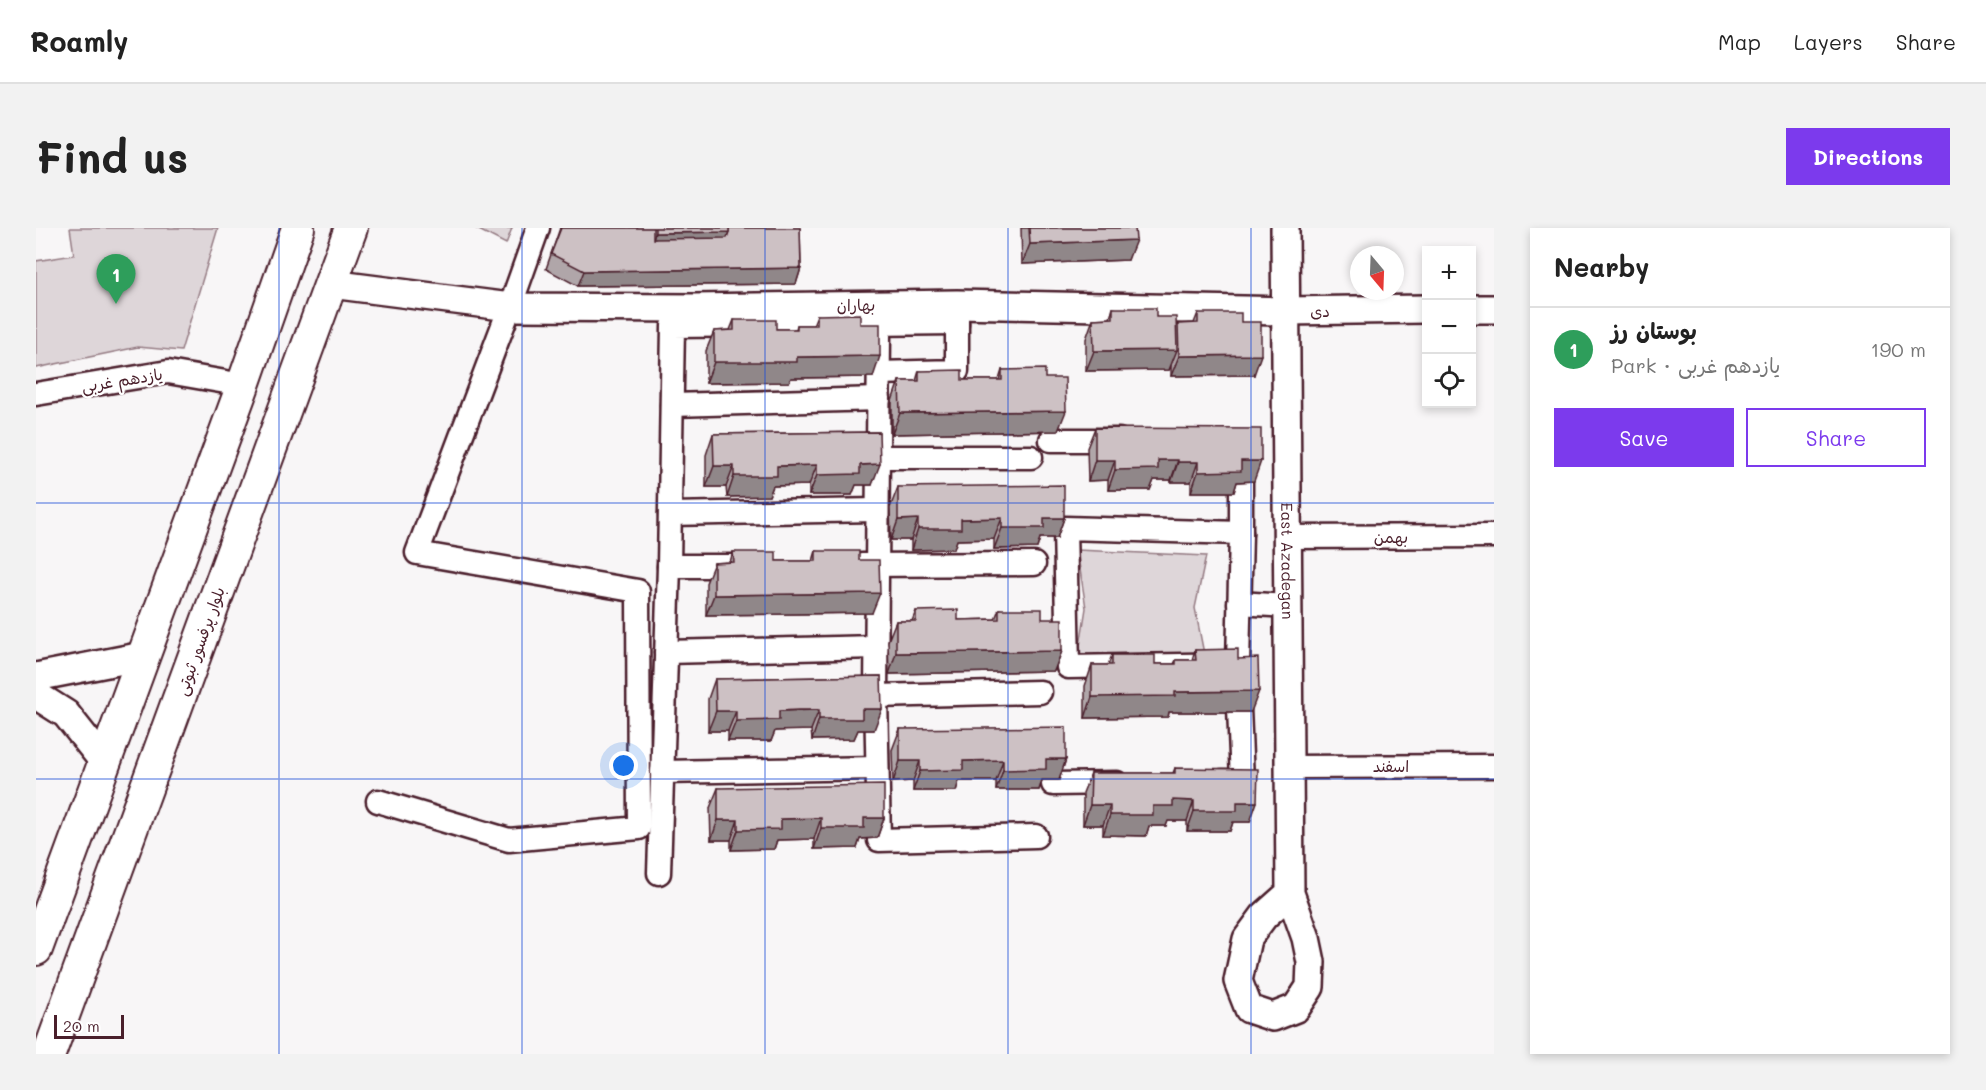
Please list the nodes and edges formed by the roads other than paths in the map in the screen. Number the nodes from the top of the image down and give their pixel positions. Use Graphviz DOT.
graph roads {
  1 [pos="298,228"];
  2 [pos="351,228"];
  3 [pos="538,228"];
  4 [pos="1285,228"];
  5 [pos="331,284"];
  6 [pos="510,307"];
  7 [pos="1422,309"];
  8 [pos="1476,309"];
  9 [pos="1494,309"];
  10 [pos="1285,311"];
  11 [pos="957,314"];
  12 [pos="880,324"];
  13 [pos="878,373"];
  14 [pos="243,385"];
  15 [pos="36,394"];
  16 [pos="879,399"];
  17 [pos="672,405"];
  18 [pos="1051,440"];
  19 [pos="1134,440"];
  20 [pos="1217,441"];
  21 [pos="878,457"];
  22 [pos="1031,457"];
  23 [pos="877,510"];
  24 [pos="670,514"];
  25 [pos="1240,533"];
  26 [pos="1494,536"];
  27 [pos="1287,537"];
  28 [pos="1034,564"];
  29 [pos="843,565"];
  30 [pos="877,565"];
  31 [pos="669,566"];
  32 [pos="761,566"];
  33 [pos="1239,603"];
  34 [pos="1288,606"];
  35 [pos="900,622"];
  36 [pos="877,623"];
  37 [pos="877,646"];
  38 [pos="666,652"];
  39 [pos="143,656"];
  40 [pos="1238,664"];
  41 [pos="36,677"];
  42 [pos="1040,692"];
  43 [pos="36,695"];
  44 [pos="876,696"];
  45 [pos="104,762"];
  46 [pos="1494,766"];
  47 [pos="1289,767"];
  48 [pos="877,768"];
  49 [pos="662,772"];
  50 [pos="1206,781"];
  51 [pos="1136,783"];
  52 [pos="1053,784"];
  53 [pos="378,801"];
  54 [pos="1036,836"];
  55 [pos="659,873"];
  56 [pos="1290,893"];
  57 [pos="36,949"];
  58 [pos="49,1054"];
  1 -- 14 [label="main road"];
  2 -- 5 [label="main road, بلوار پرفسور ثبوتی"];
  3 -- 6 [label="street"];
  4 -- 10 [label="street, East Azadegan"];
  5 -- 6 [label="street, بهاران"];
  5 -- 58 [label="main road, بلوار پرفسور ثبوتی"];
  6 -- 11 [label="street, بهاران"];
  6 -- 53 [label="street"];
  7 -- 10 [label="street, دی"];
  8 -- 9 [label="street"];
  10 -- 11 [label="street, بهاران"];
  10 -- 27 [label="street, East Azadegan"];
  11 -- 12 [label="street"];
  11 -- 13 [label="street"];
  12 -- 13 [label="street"];
  12 -- 17 [label="street"];
  13 -- 16 [label="street"];
  14 -- 15 [label="street, یازدهم غربی"];
  14 -- 39 [label="main road"];
  16 -- 17 [label="street"];
  16 -- 21 [label="street"];
  17 -- 24 [label="street"];
  18 -- 19 [label="street"];
  20 -- 25 [label="street"];
  21 -- 22 [label="street"];
  21 -- 23 [label="street"];
  23 -- 24 [label="street"];
  23 -- 30 [label="street"];
  24 -- 31 [label="street"];
  25 -- 33 [label="street"];
  25 -- 40 [label="street"];
  26 -- 27 [label="street, بهمن"];
  27 -- 34 [label="street, East Azadegan"];
  28 -- 30 [label="street"];
  29 -- 30 [label="street"];
  30 -- 36 [label="street"];
  31 -- 32 [label="street"];
  31 -- 38 [label="street"];
  33 -- 34 [label="street"];
  33 -- 40 [label="street"];
  34 -- 47 [label="street, East Azadegan"];
  35 -- 36 [label="street"];
  36 -- 37 [label="street"];
  37 -- 38 [label="street"];
  37 -- 44 [label="street"];
  38 -- 49 [label="street"];
  39 -- 41 [label="street"];
  39 -- 45 [label="main road"];
  40 -- 50 [label="street"];
  42 -- 44 [label="street"];
  43 -- 45 [label="street"];
  44 -- 48 [label="street"];
  45 -- 57 [label="main road"];
  46 -- 47 [label="street, اسفند"];
  47 -- 56 [label="street, East Azadegan"];
  48 -- 49 [label="street"];
  48 -- 54 [label="street"];
  49 -- 55 [label="street"];
  51 -- 52 [label="street"];
}
